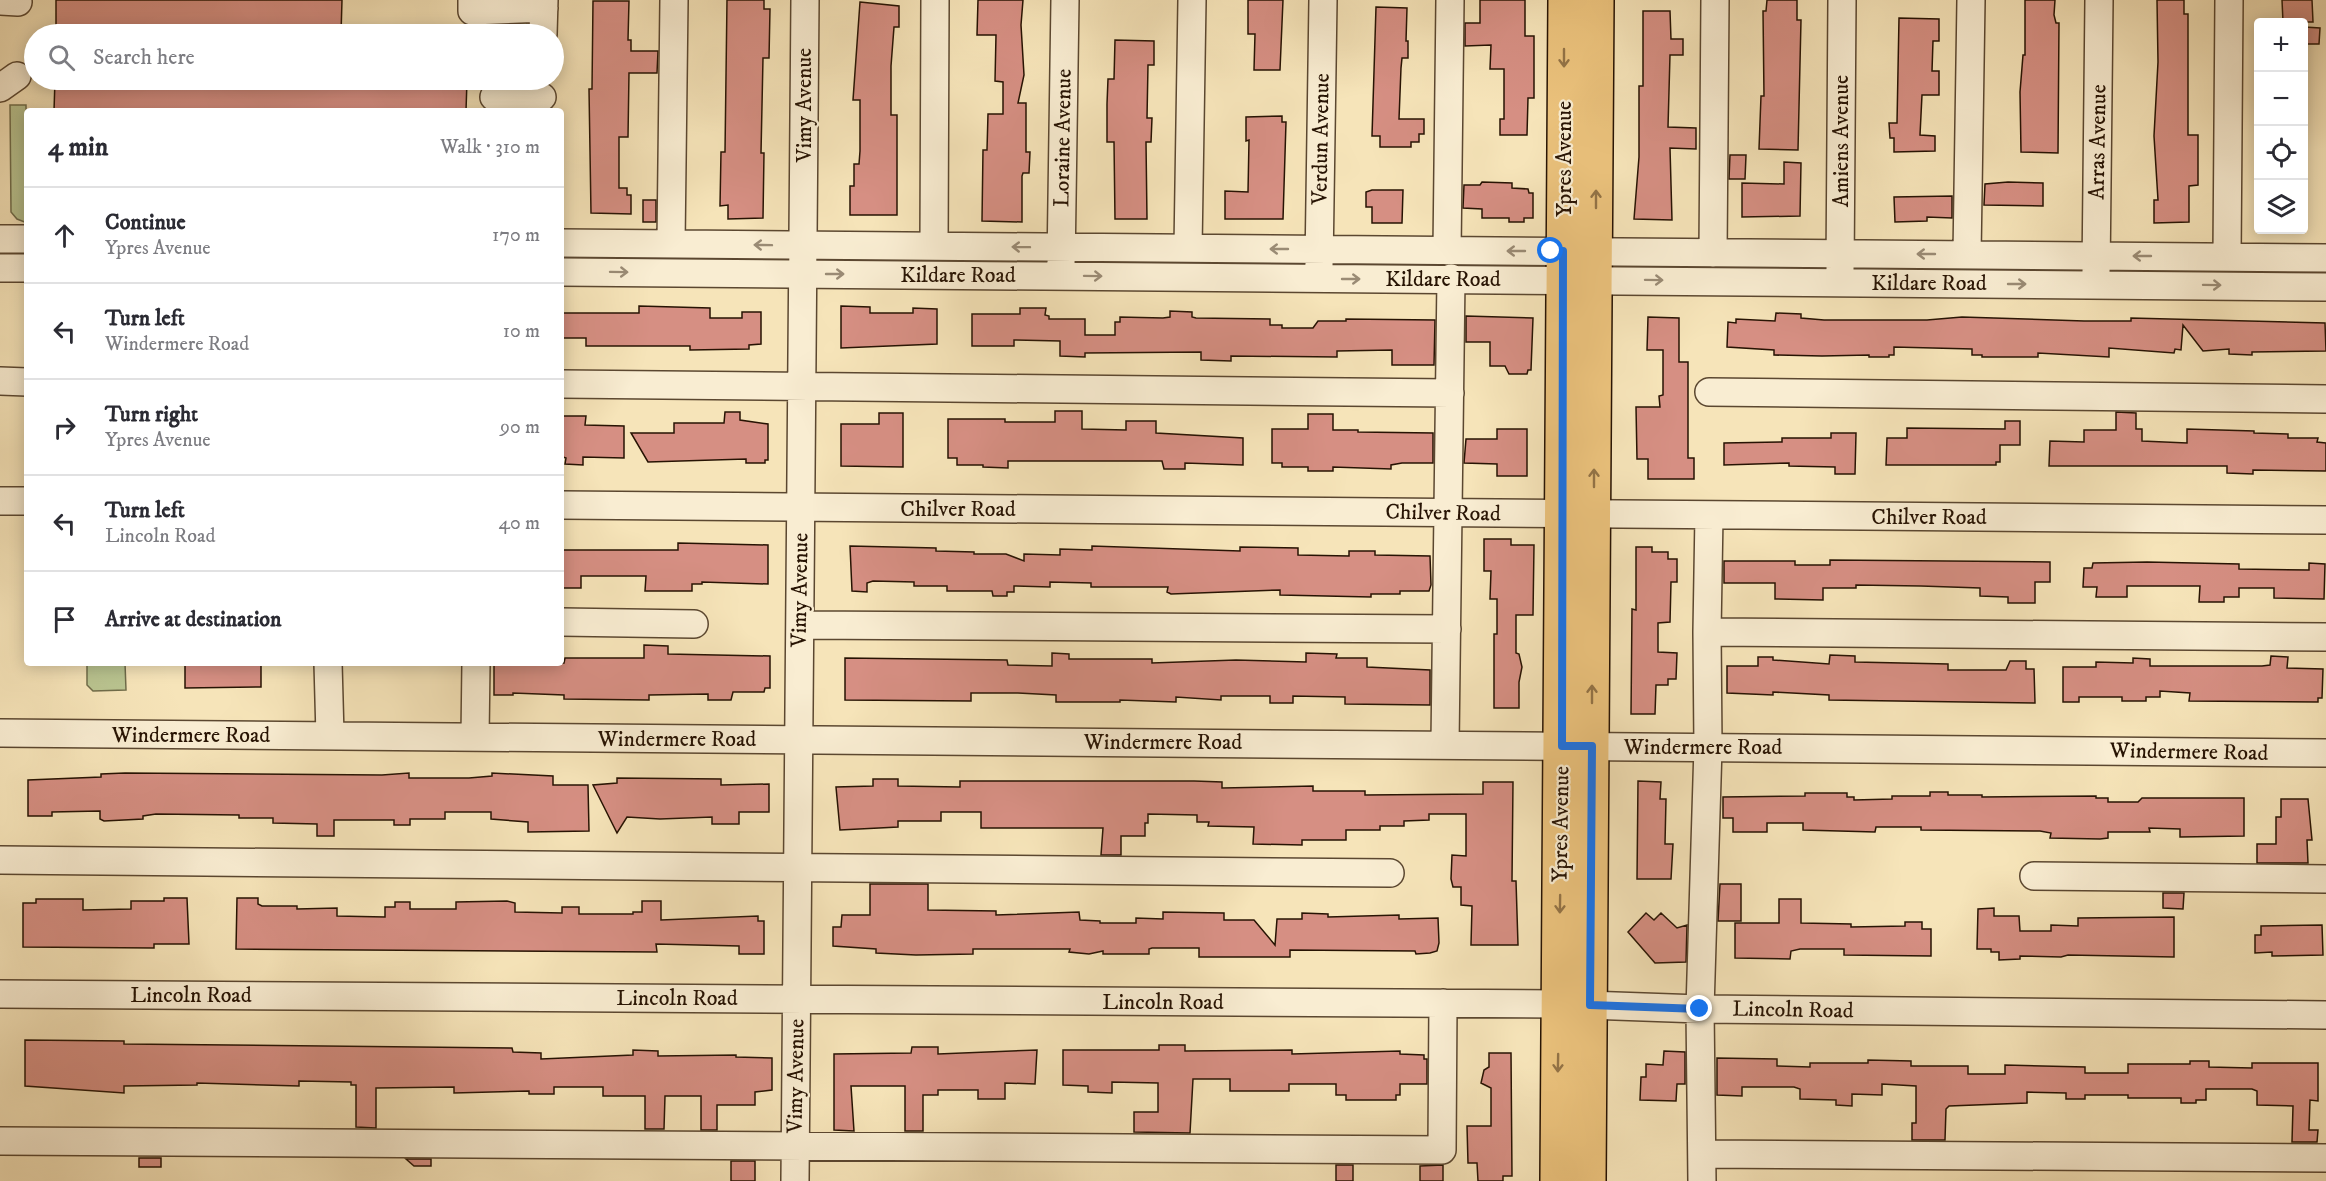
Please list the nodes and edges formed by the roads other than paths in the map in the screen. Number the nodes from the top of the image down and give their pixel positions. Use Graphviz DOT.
graph roads {
  1 [pos="471,0"];
  2 [pos="674,0"];
  3 [pos="805,0"];
  4 [pos="935,0"];
  5 [pos="1065,0"];
  6 [pos="1191,0"];
  7 [pos="1323,0"];
  8 [pos="1450,0"];
  9 [pos="1565,0"];
  10 [pos="1597,0"];
  11 [pos="1715,0"];
  12 [pos="1842,0"];
  13 [pos="1971,0"];
  14 [pos="2099,0"];
  15 [pos="2229,0"];
  16 [pos="544,4"];
  17 [pos="543,24"];
  18 [pos="542,96"];
  19 [pos="494,97"];
  20 [pos="0,239"];
  21 [pos="24,239"];
  22 [pos="564,243"];
  23 [pos="671,243"];
  24 [pos="803,245"];
  25 [pos="934,246"];
  26 [pos="1061,247"];
  27 [pos="1188,248"];
  28 [pos="1320,249"];
  29 [pos="1447,251"];
  30 [pos="1713,253"];
  31 [pos="1840,254"];
  32 [pos="1967,255"];
  33 [pos="2097,256"];
  34 [pos="2227,257"];
  35 [pos="2326,258"];
  36 [pos="1563,265"];
  37 [pos="1595,266"];
  38 [pos="0,268"];
  39 [pos="24,268"];
  40 [pos="564,272"];
  41 [pos="803,274"];
  42 [pos="1061,276"];
  43 [pos="1452,278"];
  44 [pos="1319,279"];
  45 [pos="1840,282"];
  46 [pos="2096,284"];
  47 [pos="2326,286"];
  48 [pos="0,381"];
  49 [pos="24,381"];
  50 [pos="564,384"];
  51 [pos="802,385"];
  52 [pos="1709,392"];
  53 [pos="1450,393"];
  54 [pos="2326,399"];
  55 [pos="0,501"];
  56 [pos="24,501"];
  57 [pos="564,505"];
  58 [pos="801,507"];
  59 [pos="1448,513"];
  60 [pos="1561,514"];
  61 [pos="1594,514"];
  62 [pos="1709,515"];
  63 [pos="2326,520"];
  64 [pos="564,622"];
  65 [pos="694,624"];
  66 [pos="800,625"];
  67 [pos="1447,629"];
  68 [pos="1707,632"];
  69 [pos="2326,637"];
  70 [pos="328,666"];
  71 [pos="476,666"];
  72 [pos="0,733"];
  73 [pos="330,736"];
  74 [pos="475,737"];
  75 [pos="799,740"];
  76 [pos="1445,744"];
  77 [pos="1577,746"];
  78 [pos="1708,747"];
  79 [pos="2326,753"];
  80 [pos="0,860"];
  81 [pos="798,867"];
  82 [pos="1390,873"];
  83 [pos="2034,876"];
  84 [pos="2326,879"];
  85 [pos="0,994"];
  86 [pos="797,999"];
  87 [pos="1443,1004"];
  88 [pos="1575,1004"];
  89 [pos="1700,1009"];
  90 [pos="2326,1015"];
  91 [pos="0,1141"];
  92 [pos="796,1146"];
  93 [pos="1702,1154"];
  94 [pos="2326,1158"];
  95 [pos="795,1181"];
  96 [pos="1557,1181"];
  97 [pos="1588,1181"];
  98 [pos="1702,1181"];
  1 -- 16 [label="street"];
  2 -- 23 [label="street"];
  3 -- 24 [label="street, Vimy Avenue"];
  4 -- 25 [label="street"];
  5 -- 26 [label="street, Loraine Avenue"];
  6 -- 27 [label="street"];
  7 -- 28 [label="street, Verdun Avenue"];
  8 -- 29 [label="street"];
  9 -- 36 [label="main road, Ypres Avenue, one-way"];
  37 -- 10 [label="main road, Ypres Avenue, one-way"];
  11 -- 30 [label="street"];
  12 -- 31 [label="street, Amiens Avenue"];
  13 -- 32 [label="street"];
  14 -- 33 [label="street, Arras Avenue"];
  15 -- 34 [label="street"];
  16 -- 17 [label="street"];
  18 -- 19 [label="street"];
  20 -- 21 [label="street"];
  22 -- 23 [label="street, Kildare Road"];
  24 -- 23 [label="street, Kildare Road, one-way"];
  24 -- 25 [label="street, Kildare Road"];
  24 -- 41 [label="street, Vimy Avenue"];
  26 -- 25 [label="street, Kildare Road, one-way"];
  26 -- 27 [label="street, Kildare Road"];
  26 -- 42 [label="street, Loraine Avenue"];
  28 -- 27 [label="street, Kildare Road, one-way"];
  28 -- 29 [label="street, Kildare Road"];
  28 -- 44 [label="street, Verdun Avenue"];
  36 -- 29 [label="street, Kildare Road, one-way"];
  30 -- 31 [label="street, Kildare Road"];
  30 -- 37 [label="street, Kildare Road"];
  32 -- 31 [label="street, Kildare Road, one-way"];
  31 -- 45 [label="street, Amiens Avenue"];
  32 -- 33 [label="street, Kildare Road"];
  34 -- 33 [label="street, Kildare Road, one-way"];
  33 -- 46 [label="street, Arras Avenue"];
  34 -- 35 [label="street, Kildare Road"];
  36 -- 37 [label="street, Kildare Road"];
  36 -- 43 [label="street, Kildare Road"];
  36 -- 60 [label="main road, Ypres Avenue"];
  37 -- 45 [label="street, Kildare Road, one-way"];
  61 -- 37 [label="main road, Ypres Avenue, one-way"];
  38 -- 39 [label="street"];
  40 -- 41 [label="street, Kildare Road, one-way"];
  41 -- 42 [label="street, Kildare Road, one-way"];
  41 -- 51 [label="street, Vimy Avenue"];
  42 -- 44 [label="street, Kildare Road, one-way"];
  44 -- 43 [label="street, Kildare Road, one-way"];
  43 -- 53 [label="street"];
  45 -- 46 [label="street, Kildare Road, one-way"];
  46 -- 47 [label="street, Kildare Road, one-way"];
  48 -- 49 [label="street"];
  50 -- 51 [label="street"];
  51 -- 53 [label="street"];
  51 -- 58 [label="street, Vimy Avenue"];
  52 -- 54 [label="street"];
  53 -- 59 [label="street"];
  55 -- 56 [label="street"];
  57 -- 58 [label="street, Chilver Road"];
  58 -- 59 [label="street, Chilver Road"];
  58 -- 66 [label="street, Vimy Avenue"];
  59 -- 60 [label="street, Chilver Road"];
  59 -- 67 [label="street"];
  60 -- 61 [label="street, Chilver Road"];
  60 -- 77 [label="main road, Ypres Avenue"];
  61 -- 62 [label="street, Chilver Road"];
  77 -- 61 [label="main road, Ypres Avenue, one-way"];
  62 -- 63 [label="street, Chilver Road"];
  62 -- 68 [label="street"];
  64 -- 65 [label="street"];
  66 -- 67 [label="street"];
  66 -- 75 [label="street, Vimy Avenue"];
  67 -- 76 [label="street"];
  68 -- 69 [label="street"];
  68 -- 78 [label="street"];
  70 -- 73 [label="street"];
  71 -- 74 [label="street"];
  72 -- 73 [label="street, Windermere Road"];
  73 -- 74 [label="street, Windermere Road"];
  74 -- 75 [label="street, Windermere Road"];
  75 -- 76 [label="street, Windermere Road"];
  75 -- 81 [label="street, Vimy Avenue"];
  76 -- 77 [label="street, Windermere Road"];
  77 -- 78 [label="street, Windermere Road"];
  77 -- 88 [label="main road, Ypres Avenue"];
  78 -- 79 [label="street, Windermere Road"];
  78 -- 89 [label="street"];
  80 -- 81 [label="street"];
  81 -- 82 [label="street"];
  81 -- 86 [label="street, Vimy Avenue"];
  83 -- 84 [label="street"];
  85 -- 86 [label="street, Lincoln Road"];
  86 -- 87 [label="street, Lincoln Road"];
  86 -- 92 [label="street, Vimy Avenue"];
  87 -- 88 [label="street, Lincoln Road"];
  87 -- 92 [label="street"];
  88 -- 89 [label="street, Lincoln Road"];
  88 -- 96 [label="main road, Ypres Avenue, one-way"];
  88 -- 97 [label="main road, Ypres Avenue"];
  89 -- 90 [label="street, Lincoln Road"];
  89 -- 93 [label="street"];
  91 -- 92 [label="street"];
  92 -- 95 [label="street, Vimy Avenue"];
  93 -- 94 [label="street"];
  93 -- 98 [label="street"];
}
